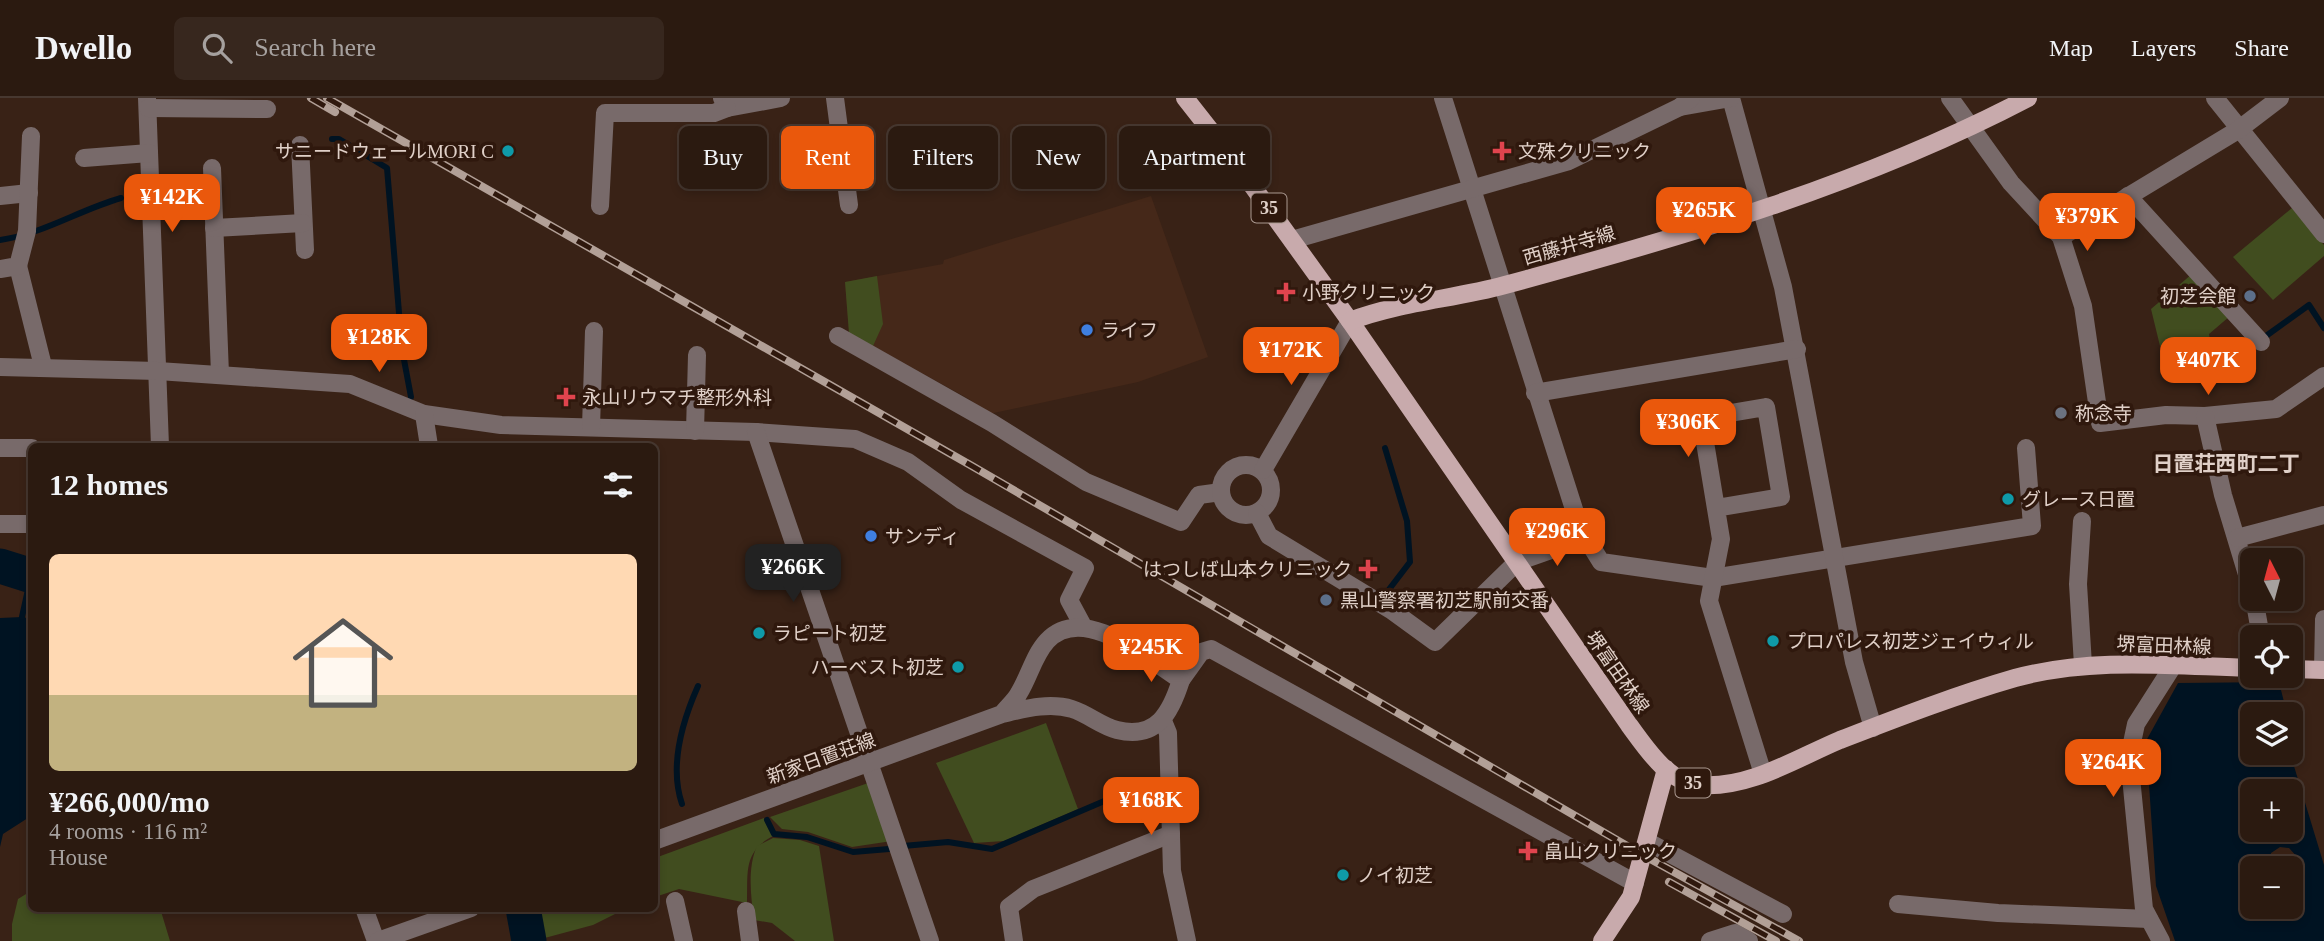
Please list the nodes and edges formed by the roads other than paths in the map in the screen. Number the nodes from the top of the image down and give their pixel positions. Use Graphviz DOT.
graph roads {
  1 [pos="781,98"];
  2 [pos="835,98"];
  3 [pos="1185,98"];
  4 [pos="1443,98"];
  5 [pos="1731,98"];
  6 [pos="1950,98"];
  7 [pos="2028,98"];
  8 [pos="2215,98"];
  9 [pos="2280,98"];
  10 [pos="148,103"];
  11 [pos="725,103"];
  12 [pos="1685,103"];
  13 [pos="267,109"];
  14 [pos="1969,129"];
  15 [pos="2238,130"];
  16 [pos="31,136"];
  17 [pos="300,145"];
  18 [pos="149,153"];
  19 [pos="84,158"];
  20 [pos="212,168"];
  21 [pos="1473,190"];
  22 [pos="29,193"];
  23 [pos="0,195"];
  24 [pos="2128,196"];
  25 [pos="849,205"];
  26 [pos="600,206"];
  27 [pos="1763,209"];
  28 [pos="303,223"];
  29 [pos="214,228"];
  30 [pos="2324,234"];
  31 [pos="2061,237"];
  32 [pos="1292,240"];
  33 [pos="305,250"];
  34 [pos="9,268"];
  35 [pos="1502,286"];
  36 [pos="1350,321"];
  37 [pos="594,331"];
  38 [pos="838,336"];
  39 [pos="2261,342"];
  40 [pos="1797,349"];
  41 [pos="696,355"];
  42 [pos="43,366"];
  43 [pos="0,367"];
  44 [pos="158,371"];
  45 [pos="220,374"];
  46 [pos="2322,377"];
  47 [pos="1535,393"];
  48 [pos="424,414"];
  49 [pos="2205,416"];
  50 [pos="591,427"];
  51 [pos="695,431"];
  52 [pos="756,432"];
  53 [pos="160,443"];
  54 [pos="429,443"];
  55 [pos="0,448"];
  56 [pos="2026,448"];
  57 [pos="28,449"];
  58 [pos="1263,470"];
  59 [pos="1221,492"];
  60 [pos="1716,508"];
  61 [pos="1257,513"];
  62 [pos="2324,515"];
  63 [pos="2082,521"];
  64 [pos="0,524"];
  65 [pos="28,524"];
  66 [pos="1585,538"];
  67 [pos="2237,538"];
  68 [pos="2240,549"];
  69 [pos="1835,558"];
  70 [pos="1517,562"];
  71 [pos="1713,578"];
  72 [pos="2324,619"];
  73 [pos="1083,626"];
  74 [pos="2083,665"];
  75 [pos="2173,666"];
  76 [pos="2240,668"];
  77 [pos="2303,669"];
  78 [pos="2323,670"];
  79 [pos="1181,680"];
  80 [pos="1002,714"];
  81 [pos="1163,721"];
  82 [pos="1873,728"];
  83 [pos="869,762"];
  84 [pos="1667,769"];
  85 [pos="1763,774"];
  86 [pos="1171,834"];
  87 [pos="658,840"];
  88 [pos="1648,842"];
  89 [pos="1635,883"];
  90 [pos="675,901"];
  91 [pos="1898,904"];
  92 [pos="746,911"];
  93 [pos="366,912"];
  94 [pos="460,912"];
  95 [pos="1783,914"];
  96 [pos="2149,919"];
  97 [pos="1605,940"];
  98 [pos="377,941"];
  99 [pos="684,941"];
  100 [pos="750,941"];
  101 [pos="930,941"];
  102 [pos="1014,941"];
  103 [pos="1186,941"];
  104 [pos="1710,941"];
  105 [pos="1749,941"];
  106 [pos="2161,941"];
  1 -- 11 [label="street"];
  2 -- 25 [label="street"];
  3 -- 32 [label="main road, 堺富田林線 / 35"];
  4 -- 21 [label="street"];
  5 -- 12 [label="street"];
  5 -- 27 [label="street"];
  6 -- 14 [label="street"];
  7 -- 14 [label="main road, 西藤井寺線"];
  8 -- 15 [label="street"];
  9 -- 15 [label="street"];
  10 -- 13 [label="street"];
  10 -- 18 [label="street"];
  11 -- 26 [label="street"];
  12 -- 21 [label="street"];
  14 -- 27 [label="main road, 西藤井寺線"];
  14 -- 31 [label="street"];
  15 -- 24 [label="street"];
  15 -- 30 [label="street"];
  16 -- 22 [label="street"];
  17 -- 28 [label="street"];
  18 -- 19 [label="street"];
  18 -- 44 [label="street"];
  20 -- 29 [label="street"];
  21 -- 32 [label="street"];
  21 -- 35 [label="street"];
  22 -- 23 [label="street"];
  22 -- 34 [label="street"];
  24 -- 31 [label="street"];
  24 -- 39 [label="street"];
  27 -- 35 [label="main road, 西藤井寺線"];
  27 -- 40 [label="street"];
  28 -- 29 [label="street"];
  28 -- 33 [label="street"];
  29 -- 45 [label="street"];
  31 -- 49 [label="street"];
  32 -- 36 [label="main road, 堺富田林線 / 35"];
  34 -- 42 [label="street"];
  35 -- 36 [label="main road, 西藤井寺線"];
  35 -- 47 [label="street"];
  36 -- 58 [label="street"];
  36 -- 70 [label="main road, 堺富田林線 / 35"];
  37 -- 50 [label="street"];
  38 -- 59 [label="street"];
  40 -- 47 [label="street"];
  40 -- 69 [label="street"];
  41 -- 51 [label="street"];
  42 -- 43 [label="street"];
  42 -- 44 [label="street"];
  44 -- 45 [label="street"];
  44 -- 53 [label="street"];
  45 -- 48 [label="street"];
  46 -- 49 [label="street"];
  47 -- 66 [label="street"];
  48 -- 50 [label="street"];
  48 -- 54 [label="street"];
  49 -- 67 [label="street"];
  50 -- 51 [label="street"];
  51 -- 52 [label="street"];
  52 -- 73 [label="street"];
  52 -- 83 [label="street"];
  55 -- 57 [label="street"];
  56 -- 69 [label="street"];
  58 -- 59 [label="street"];
  58 -- 61 [label="street"];
  59 -- 61 [label="street"];
  60 -- 60 [label="street"];
  60 -- 71 [label="street"];
  61 -- 70 [label="street"];
  62 -- 67 [label="street"];
  63 -- 74 [label="street"];
  64 -- 65 [label="street"];
  66 -- 70 [label="street"];
  66 -- 71 [label="street"];
  67 -- 68 [label="street"];
  69 -- 71 [label="street"];
  69 -- 82 [label="street"];
  70 -- 84 [label="main road, 堺富田林線 / 35"];
  71 -- 85 [label="street"];
  72 -- 78 [label="street"];
  73 -- 79 [label="street"];
  73 -- 80 [label="street"];
  74 -- 75 [label="main road, 堺富田林線 / 35"];
  74 -- 82 [label="main road, 堺富田林線 / 35"];
  75 -- 76 [label="main road, 堺富田林線 / 35"];
  75 -- 96 [label="street"];
  77 -- 78 [label="main road"];
  79 -- 81 [label="street"];
  79 -- 89 [label="street"];
  80 -- 81 [label="street, 新家日置荘線"];
  80 -- 83 [label="street, 新家日置荘線"];
  81 -- 86 [label="street"];
  82 -- 85 [label="main road, 堺富田林線 / 35"];
  83 -- 87 [label="street, 新家日置荘線"];
  83 -- 101 [label="street"];
  84 -- 85 [label="main road, 堺富田林線 / 35"];
  84 -- 88 [label="main road"];
  86 -- 102 [label="street"];
  86 -- 103 [label="street"];
  88 -- 89 [label="main road"];
  88 -- 95 [label="street"];
  89 -- 97 [label="main road"];
  90 -- 99 [label="street"];
  91 -- 96 [label="street"];
  92 -- 100 [label="street"];
  93 -- 98 [label="street"];
  94 -- 98 [label="street"];
  96 -- 106 [label="street"];
  104 -- 105 [label="street"];
}
